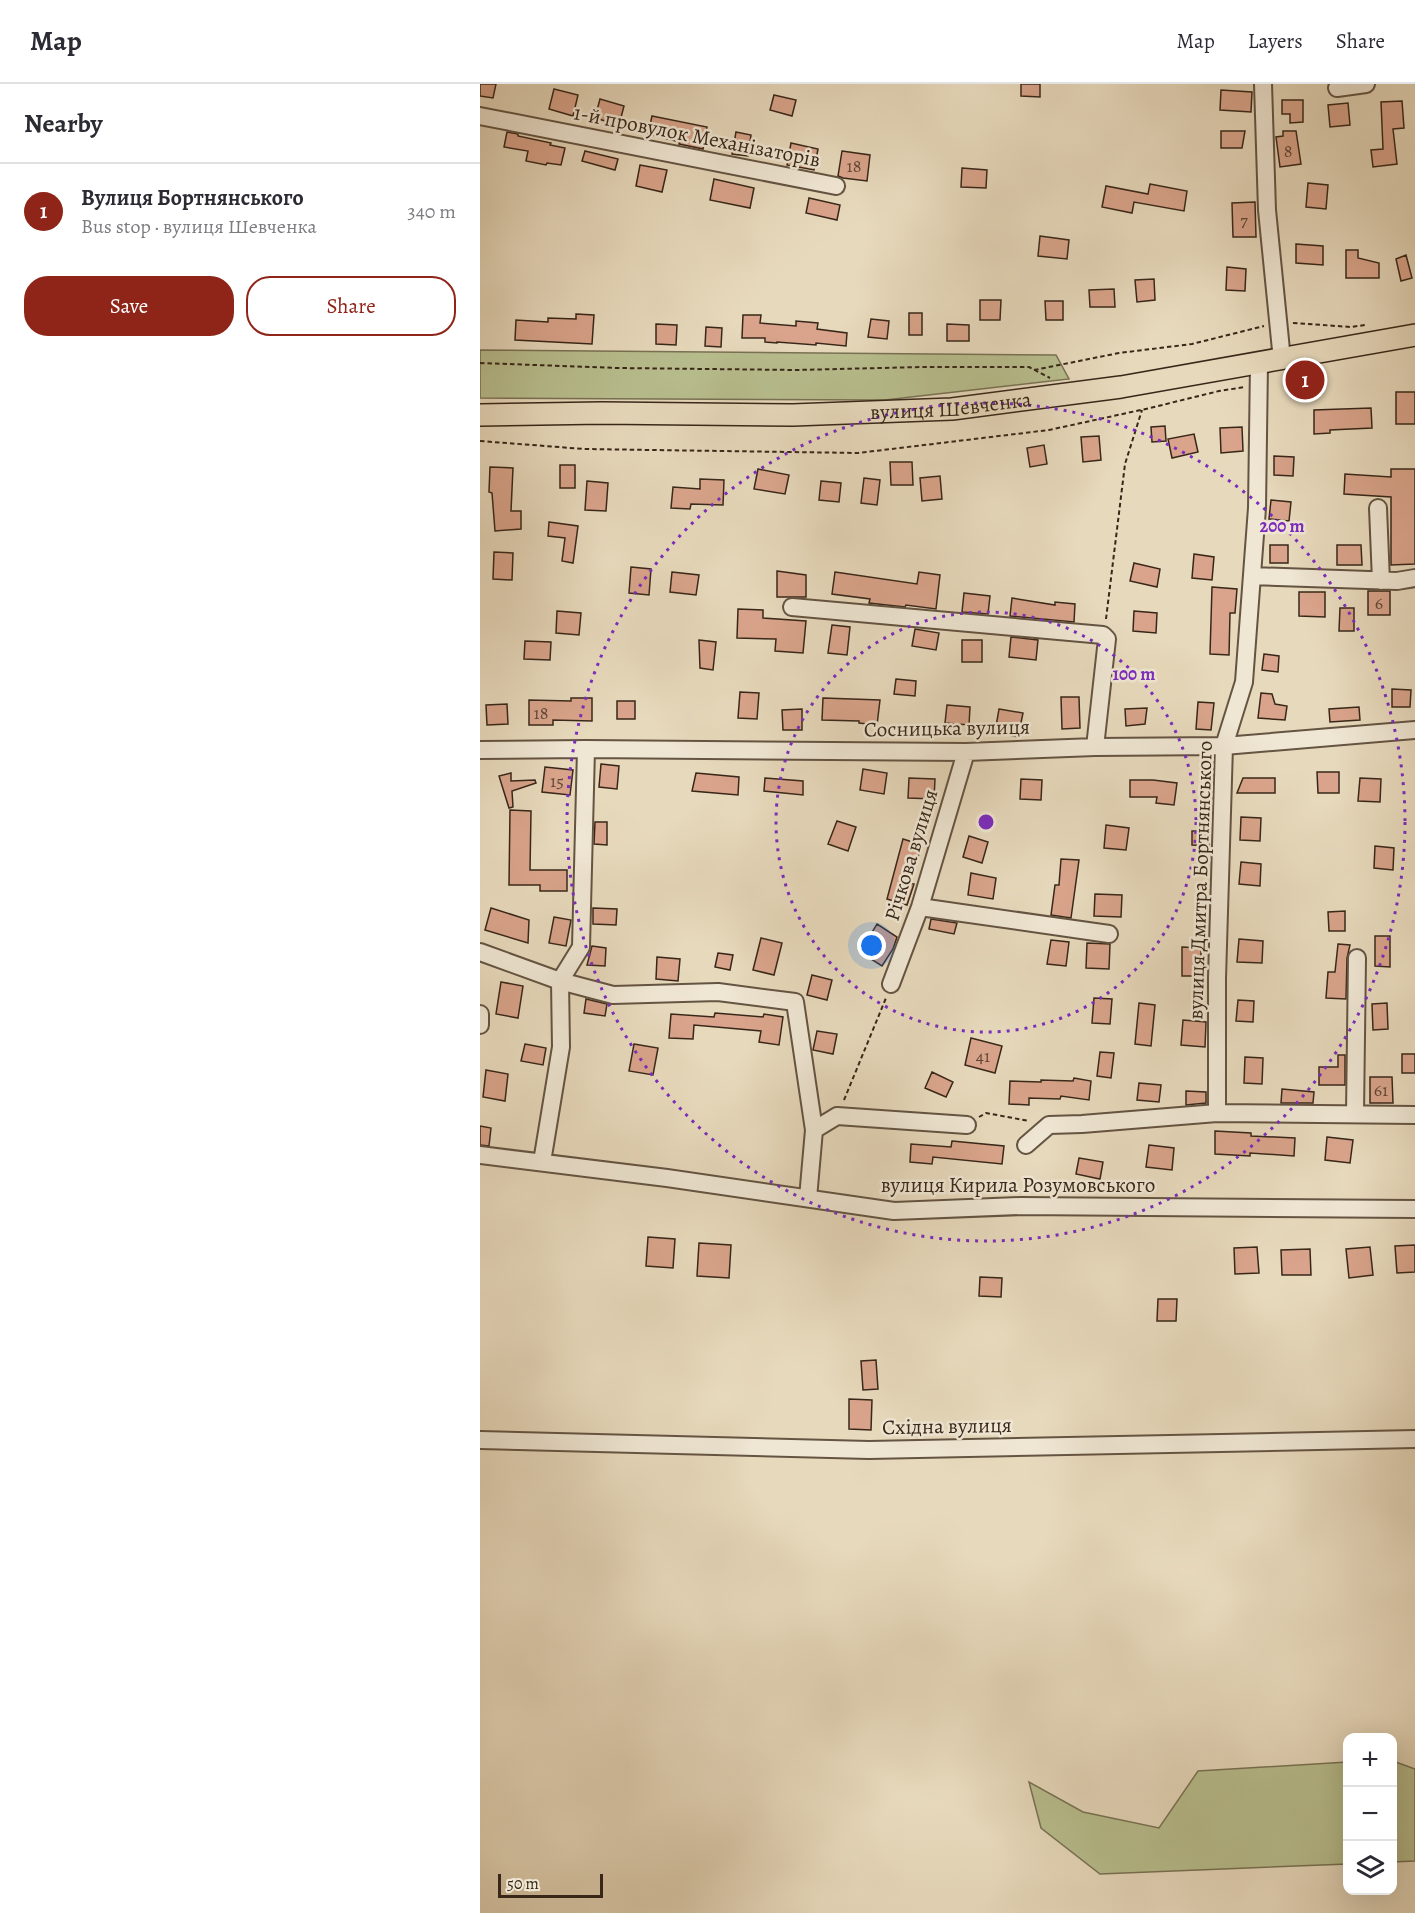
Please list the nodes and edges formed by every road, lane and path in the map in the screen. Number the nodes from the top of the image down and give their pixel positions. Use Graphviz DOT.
graph roads {
  1 [pos="1263,84"];
  2 [pos="1366,84"];
  3 [pos="1337,88"];
  4 [pos="480,116"];
  5 [pos="836,186"];
  6 [pos="1278,322"];
  7 [pos="1372,324"];
  8 [pos="1415,335"];
  9 [pos="1282,360"];
  10 [pos="480,363"];
  11 [pos="1259,363"];
  12 [pos="1034,370"];
  13 [pos="1050,378"];
  14 [pos="1258,385"];
  15 [pos="1142,410"];
  16 [pos="480,415"];
  17 [pos="480,441"];
  18 [pos="1378,508"];
  19 [pos="1252,576"];
  20 [pos="1415,578"];
  21 [pos="1381,581"];
  22 [pos="792,607"];
  23 [pos="1103,635"];
  24 [pos="1415,730"];
  25 [pos="1224,746"];
  26 [pos="1095,747"];
  27 [pos="586,749"];
  28 [pos="480,750"];
  29 [pos="966,752"];
  30 [pos="920,907"];
  31 [pos="1109,934"];
  32 [pos="480,952"];
  33 [pos="1357,958"];
  34 [pos="560,981"];
  35 [pos="891,984"];
  36 [pos="480,1014"];
  37 [pos="480,1025"];
  38 [pos="1217,1113"];
  39 [pos="1355,1114"];
  40 [pos="1415,1115"];
  41 [pos="837,1116"];
  42 [pos="967,1125"];
  43 [pos="1049,1125"];
  44 [pos="814,1130"];
  45 [pos="1026,1144"];
  46 [pos="480,1155"];
  47 [pos="542,1162"];
  48 [pos="808,1198"];
  49 [pos="1415,1209"];
  50 [pos="1415,1439"];
  51 [pos="480,1440"];
  1 -- 6 [label="street"];
  2 -- 3 [label="street"];
  4 -- 5 [label="street, 1-й провулок Механізаторів"];
  6 -- 7 [label="path"];
  6 -- 9 [label="street"];
  6 -- 12 [label="path"];
  8 -- 9 [label="main road, вулиця Шевченка"];
  9 -- 11 [label="main road, вулиця Шевченка"];
  10 -- 12 [label="path"];
  11 -- 14 [label="street, вулиця Дмитра Бортнянського"];
  11 -- 16 [label="main road, вулиця Шевченка"];
  12 -- 13 [label="path"];
  14 -- 15 [label="path"];
  14 -- 19 [label="street, вулиця Дмитра Бортнянського"];
  15 -- 17 [label="path"];
  15 -- 23 [label="path"];
  18 -- 21 [label="street"];
  19 -- 21 [label="street"];
  19 -- 25 [label="street, вулиця Дмитра Бортнянського"];
  20 -- 21 [label="street"];
  22 -- 23 [label="street"];
  23 -- 26 [label="street"];
  24 -- 25 [label="street, Сосницька вулиця"];
  25 -- 26 [label="street, Сосницька вулиця"];
  25 -- 38 [label="street, вулиця Дмитра Бортнянського"];
  26 -- 29 [label="street, Сосницька вулиця"];
  27 -- 28 [label="street, Сосницька вулиця"];
  27 -- 29 [label="street, Сосницька вулиця"];
  27 -- 34 [label="street"];
  29 -- 30 [label="street, Річкова вулиця"];
  30 -- 31 [label="street"];
  30 -- 35 [label="street, Річкова вулиця"];
  32 -- 34 [label="street"];
  33 -- 39 [label="street"];
  34 -- 44 [label="street"];
  34 -- 47 [label="street"];
  35 -- 41 [label="path"];
  36 -- 37 [label="street"];
  38 -- 39 [label="street"];
  38 -- 43 [label="street"];
  39 -- 40 [label="street"];
  41 -- 42 [label="street"];
  41 -- 44 [label="street"];
  42 -- 43 [label="path"];
  43 -- 45 [label="street"];
  44 -- 48 [label="street"];
  46 -- 47 [label="street, вулиця Кирила Розумовського"];
  47 -- 48 [label="street, вулиця Кирила Розумовського"];
  48 -- 49 [label="street, вулиця Кирила Розумовського"];
  50 -- 51 [label="street, Східна вулиця"];
}
